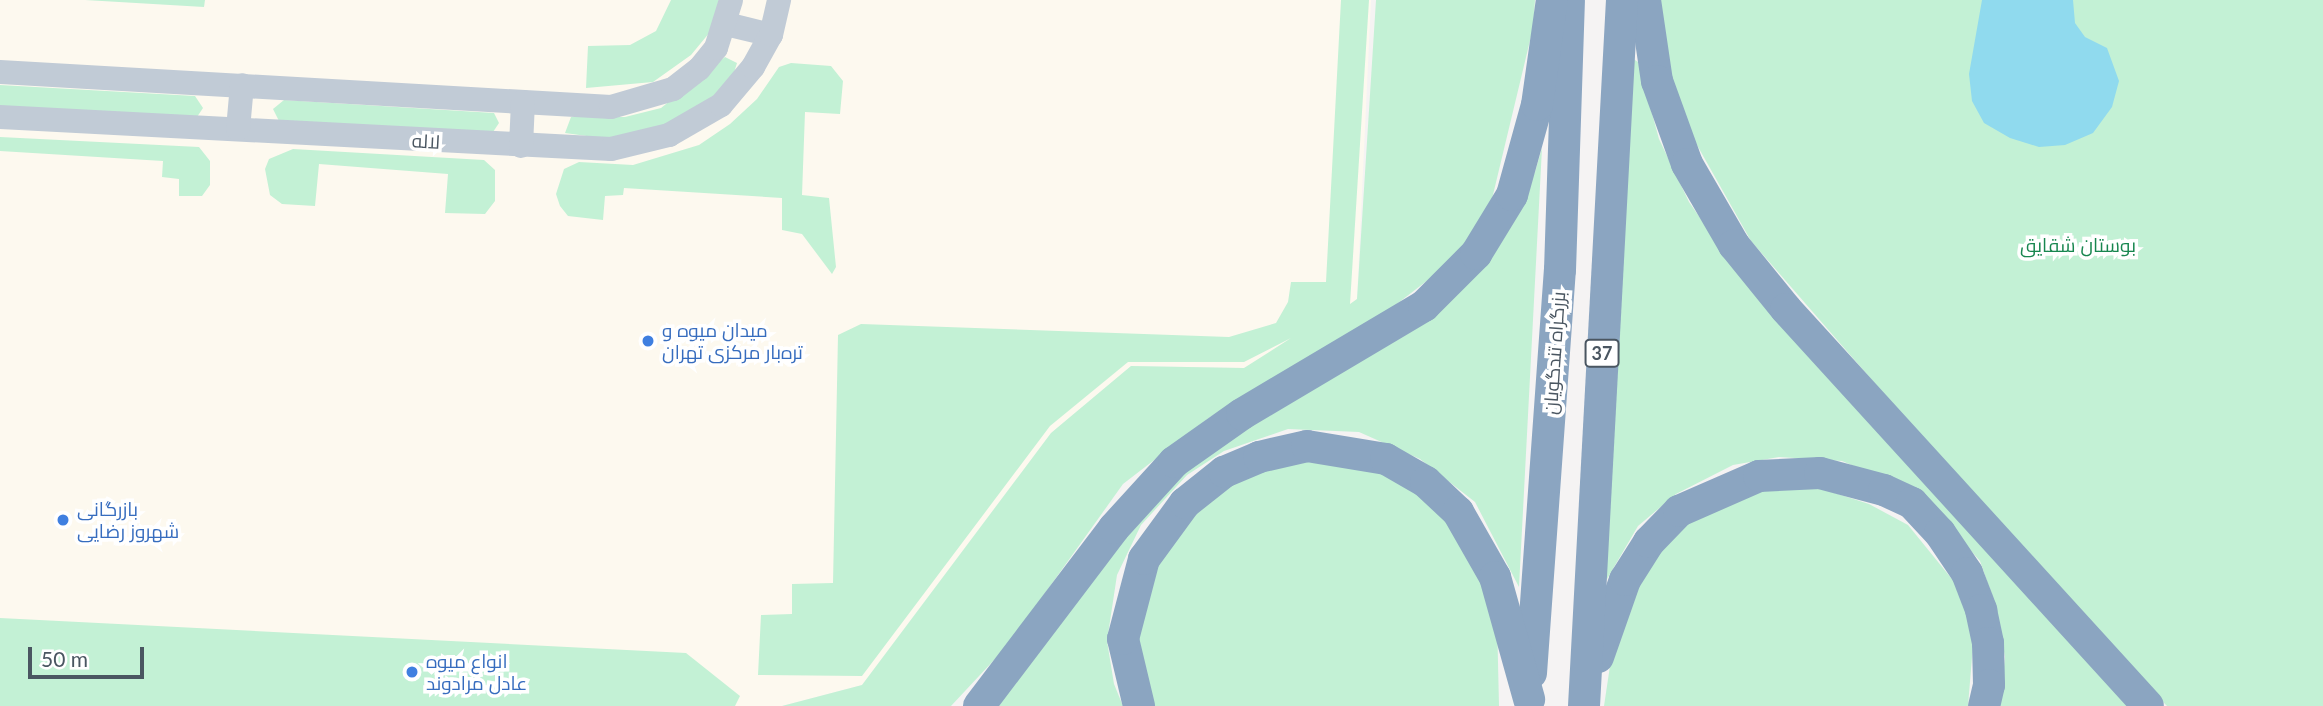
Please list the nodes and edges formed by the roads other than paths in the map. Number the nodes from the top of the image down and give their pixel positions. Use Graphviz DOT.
graph roads {
  1 [pos="779,0"];
  2 [pos="1552,0"];
  3 [pos="1569,0"];
  4 [pos="1622,0"];
  5 [pos="1645,0"];
  6 [pos="729,12"];
  7 [pos="771,35"];
  8 [pos="0,72"];
  9 [pos="242,85"];
  10 [pos="523,102"];
  11 [pos="0,117"];
  12 [pos="238,130"];
  13 [pos="521,146"];
  14 [pos="1529,703"];
  15 [pos="979,706"];
  16 [pos="1139,706"];
  17 [pos="1584,706"];
  18 [pos="1984,706"];
  19 [pos="2148,706"];
  1 -- 7 [label="street, لاله"];
  2 -- 15 [label="highway"];
  3 -- 14 [label="highway, بزرگراه تندگویان"];
  4 -- 17 [label="highway, 37"];
  5 -- 19 [label="highway"];
  6 -- 7 [label="street"];
  6 -- 10 [label="street"];
  7 -- 13 [label="street, لاله"];
  8 -- 9 [label="street"];
  9 -- 10 [label="street"];
  9 -- 12 [label="street"];
  10 -- 13 [label="street"];
  11 -- 12 [label="street, لاله"];
  12 -- 13 [label="street, لاله"];
  14 -- 16 [label="highway"];
  17 -- 18 [label="highway"];
}
